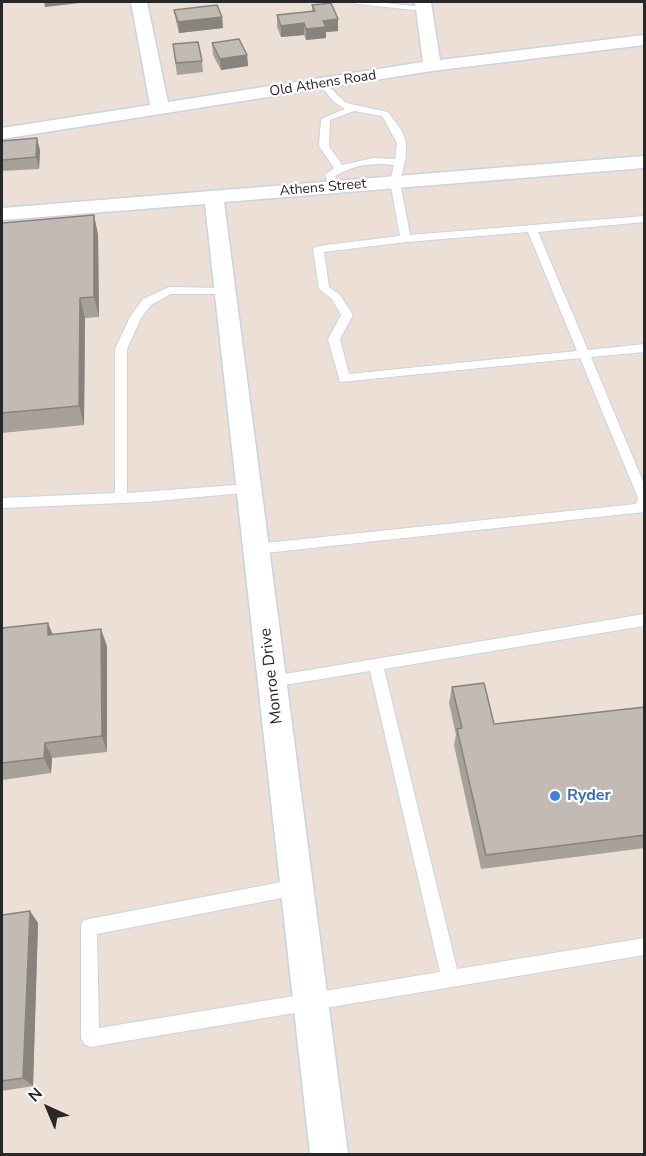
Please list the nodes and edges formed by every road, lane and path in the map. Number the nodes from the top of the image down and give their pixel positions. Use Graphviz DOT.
graph roads {
  1 [pos="139,2"];
  2 [pos="357,2"];
  3 [pos="424,5"];
  4 [pos="645,40"];
  5 [pos="432,66"];
  6 [pos="323,84"];
  7 [pos="160,109"];
  8 [pos="350,110"];
  9 [pos="2,134"];
  10 [pos="645,162"];
  11 [pos="397,172"];
  12 [pos="337,178"];
  13 [pos="213,198"];
  14 [pos="2,214"];
  15 [pos="645,219"];
  16 [pos="532,229"];
  17 [pos="406,239"];
  18 [pos="225,291"];
  19 [pos="645,348"];
  20 [pos="585,354"];
  21 [pos="249,489"];
  22 [pos="121,498"];
  23 [pos="2,503"];
  24 [pos="643,507"];
  25 [pos="256,549"];
  26 [pos="645,620"];
  27 [pos="376,664"];
  28 [pos="272,681"];
  29 [pos="297,887"];
  30 [pos="645,947"];
  31 [pos="451,980"];
  32 [pos="311,1004"];
  33 [pos="329,1155"];
  1 -- 7 [label="street"];
  2 -- 3 [label="lane"];
  3 -- 5 [label="street"];
  4 -- 5 [label="street, Old Athens Road"];
  5 -- 6 [label="street, Old Athens Road"];
  6 -- 7 [label="street, Old Athens Road"];
  6 -- 8 [label="lane"];
  7 -- 9 [label="street, Old Athens Road"];
  8 -- 11 [label="lane"];
  8 -- 12 [label="lane"];
  10 -- 11 [label="street, Athens Street"];
  11 -- 12 [label="street, Athens Street"];
  11 -- 17 [label="lane"];
  12 -- 13 [label="street, Athens Street"];
  13 -- 14 [label="street, Athens Street"];
  13 -- 18 [label="street, Monroe Drive"];
  15 -- 16 [label="lane"];
  16 -- 17 [label="lane"];
  16 -- 20 [label="lane"];
  17 -- 20 [label="lane"];
  18 -- 21 [label="street, Monroe Drive"];
  18 -- 22 [label="lane"];
  19 -- 20 [label="lane"];
  20 -- 24 [label="lane"];
  21 -- 22 [label="lane"];
  21 -- 25 [label="street, Monroe Drive"];
  22 -- 23 [label="lane"];
  24 -- 25 [label="lane"];
  25 -- 28 [label="street, Monroe Drive"];
  26 -- 27 [label="lane"];
  27 -- 28 [label="lane"];
  27 -- 31 [label="lane"];
  28 -- 29 [label="street, Monroe Drive"];
  29 -- 32 [label="street, Monroe Drive"];
  29 -- 32 [label="lane"];
  30 -- 31 [label="lane"];
  31 -- 32 [label="lane"];
  32 -- 33 [label="street, Monroe Drive"];
}
